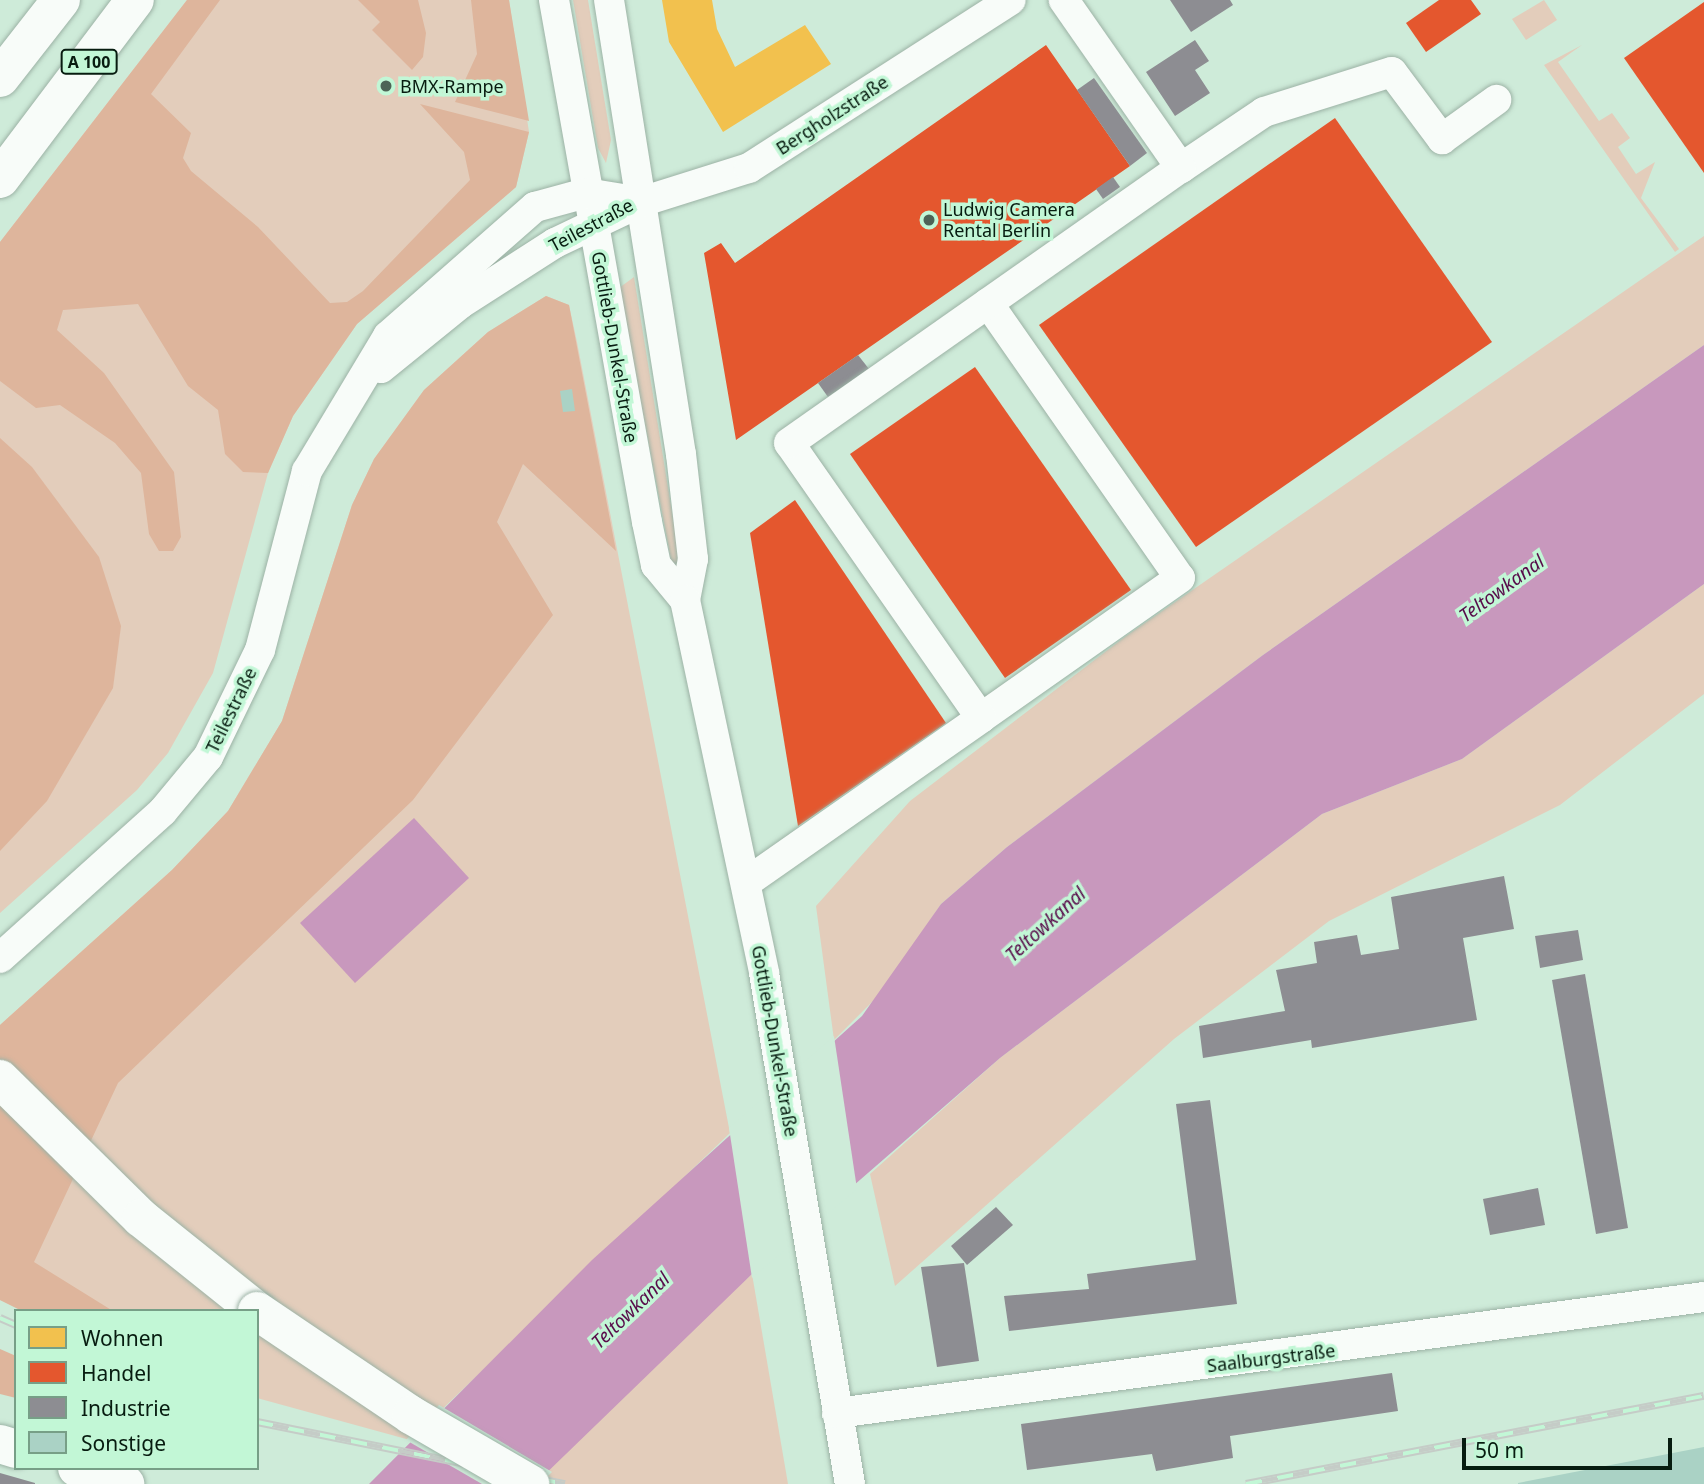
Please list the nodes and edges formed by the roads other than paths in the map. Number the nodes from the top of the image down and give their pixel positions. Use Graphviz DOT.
graph roads {
  1 [pos="61,0"];
  2 [pos="135,0"];
  3 [pos="554,0"];
  4 [pos="608,0"];
  5 [pos="1011,0"];
  6 [pos="1064,0"];
  7 [pos="0,78"];
  8 [pos="1496,100"];
  9 [pos="1181,168"];
  10 [pos="0,179"];
  11 [pos="586,193"];
  12 [pos="641,202"];
  13 [pos="592,225"];
  14 [pos="989,303"];
  15 [pos="351,393"];
  16 [pos="685,600"];
  17 [pos="981,718"];
  18 [pos="747,883"];
  19 [pos="0,958"];
  20 [pos="0,1079"];
  21 [pos="1704,1297"];
  22 [pos="255,1309"];
  23 [pos="259,1312"];
  24 [pos="837,1413"];
  25 [pos="82,1470"];
  26 [pos="125,1484"];
  27 [pos="530,1484"];
  28 [pos="850,1484"];
  1 -- 7 [label="highway"];
  2 -- 10 [label="highway, A 100"];
  3 -- 11 [label="street, Gottlieb-Dunkel-Straße"];
  4 -- 12 [label="street, Gottlieb-Dunkel-Straße"];
  5 -- 12 [label="street, Bergholzstraße"];
  6 -- 9 [label="street"];
  8 -- 9 [label="street"];
  9 -- 14 [label="street"];
  11 -- 12 [label="street, Teilestraße"];
  11 -- 13 [label="street, Gottlieb-Dunkel-Straße"];
  11 -- 15 [label="street, Teilestraße"];
  12 -- 13 [label="street, Teilestraße"];
  12 -- 16 [label="street, Gottlieb-Dunkel-Straße"];
  13 -- 15 [label="street, Teilestraße"];
  13 -- 16 [label="street, Gottlieb-Dunkel-Straße"];
  14 -- 17 [label="street"];
  14 -- 17 [label="street"];
  15 -- 19 [label="street, Teilestraße"];
  16 -- 18 [label="street, Gottlieb-Dunkel-Straße"];
  17 -- 18 [label="street"];
  18 -- 24 [label="street, Gottlieb-Dunkel-Straße"];
  20 -- 22 [label="highway"];
  21 -- 24 [label="street, Saalburgstraße"];
  23 -- 27 [label="highway, bridge"];
  24 -- 28 [label="street, Gottlieb-Dunkel-Straße"];
  25 -- 26 [label="highway"];
}
